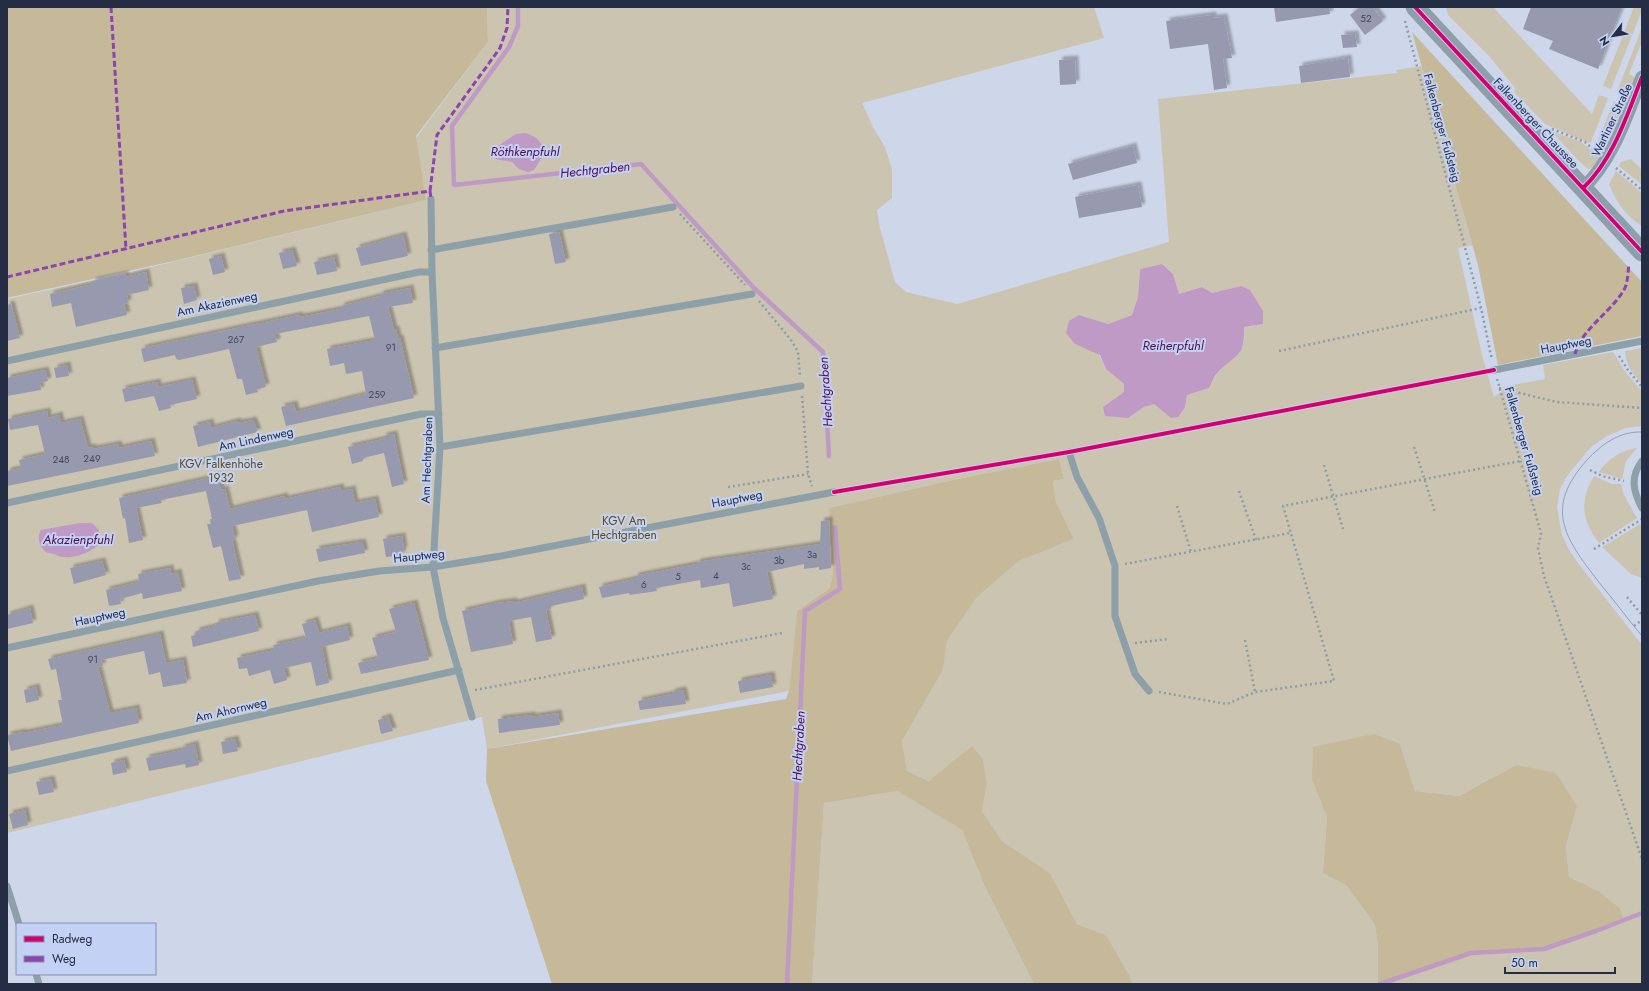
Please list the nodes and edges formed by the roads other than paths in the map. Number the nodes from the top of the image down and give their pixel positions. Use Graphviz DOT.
graph roads {
  1 [pos="1410,14"];
  2 [pos="1642,77"];
  3 [pos="1583,188"];
  4 [pos="430,199"];
  5 [pos="674,207"];
  6 [pos="431,250"];
  7 [pos="1642,252"];
  8 [pos="432,272"];
  9 [pos="752,294"];
  10 [pos="1642,341"];
  11 [pos="435,348"];
  12 [pos="7,360"];
  13 [pos="1494,370"];
  14 [pos="801,386"];
  15 [pos="440,414"];
  16 [pos="440,447"];
  17 [pos="1069,452"];
  18 [pos="1642,461"];
  19 [pos="834,492"];
  20 [pos="7,503"];
  21 [pos="1642,508"];
  22 [pos="433,566"];
  23 [pos="7,648"];
  24 [pos="459,670"];
  25 [pos="1149,691"];
  26 [pos="472,717"];
  27 [pos="7,771"];
  28 [pos="7,886"];
  29 [pos="20,923"];
  1 -- 3 [label="main road, Falkenberger Chaussee"];
  2 -- 3 [label="street, Wartiner Straße"];
  3 -- 7 [label="main road, Falkenberger Chaussee"];
  4 -- 6 [label="lane, Am Hechtgraben"];
  5 -- 6 [label="lane"];
  6 -- 8 [label="lane, Am Hechtgraben"];
  8 -- 11 [label="lane, Am Hechtgraben"];
  8 -- 12 [label="lane, Am Akazienweg"];
  9 -- 11 [label="lane"];
  10 -- 13 [label="lane, Hauptweg"];
  11 -- 15 [label="lane, Am Hechtgraben"];
  14 -- 16 [label="lane"];
  15 -- 16 [label="lane, Am Hechtgraben"];
  15 -- 20 [label="lane, Am Lindenweg"];
  16 -- 22 [label="lane, Am Hechtgraben"];
  17 -- 25 [label="lane"];
  18 -- 21 [label="lane"];
  19 -- 22 [label="lane, Hauptweg"];
  22 -- 23 [label="lane, Hauptweg"];
  22 -- 24 [label="lane, Am Hechtgraben"];
  24 -- 26 [label="lane, Am Hechtgraben"];
  24 -- 27 [label="lane, Am Ahornweg"];
  28 -- 29 [label="lane"];
}
